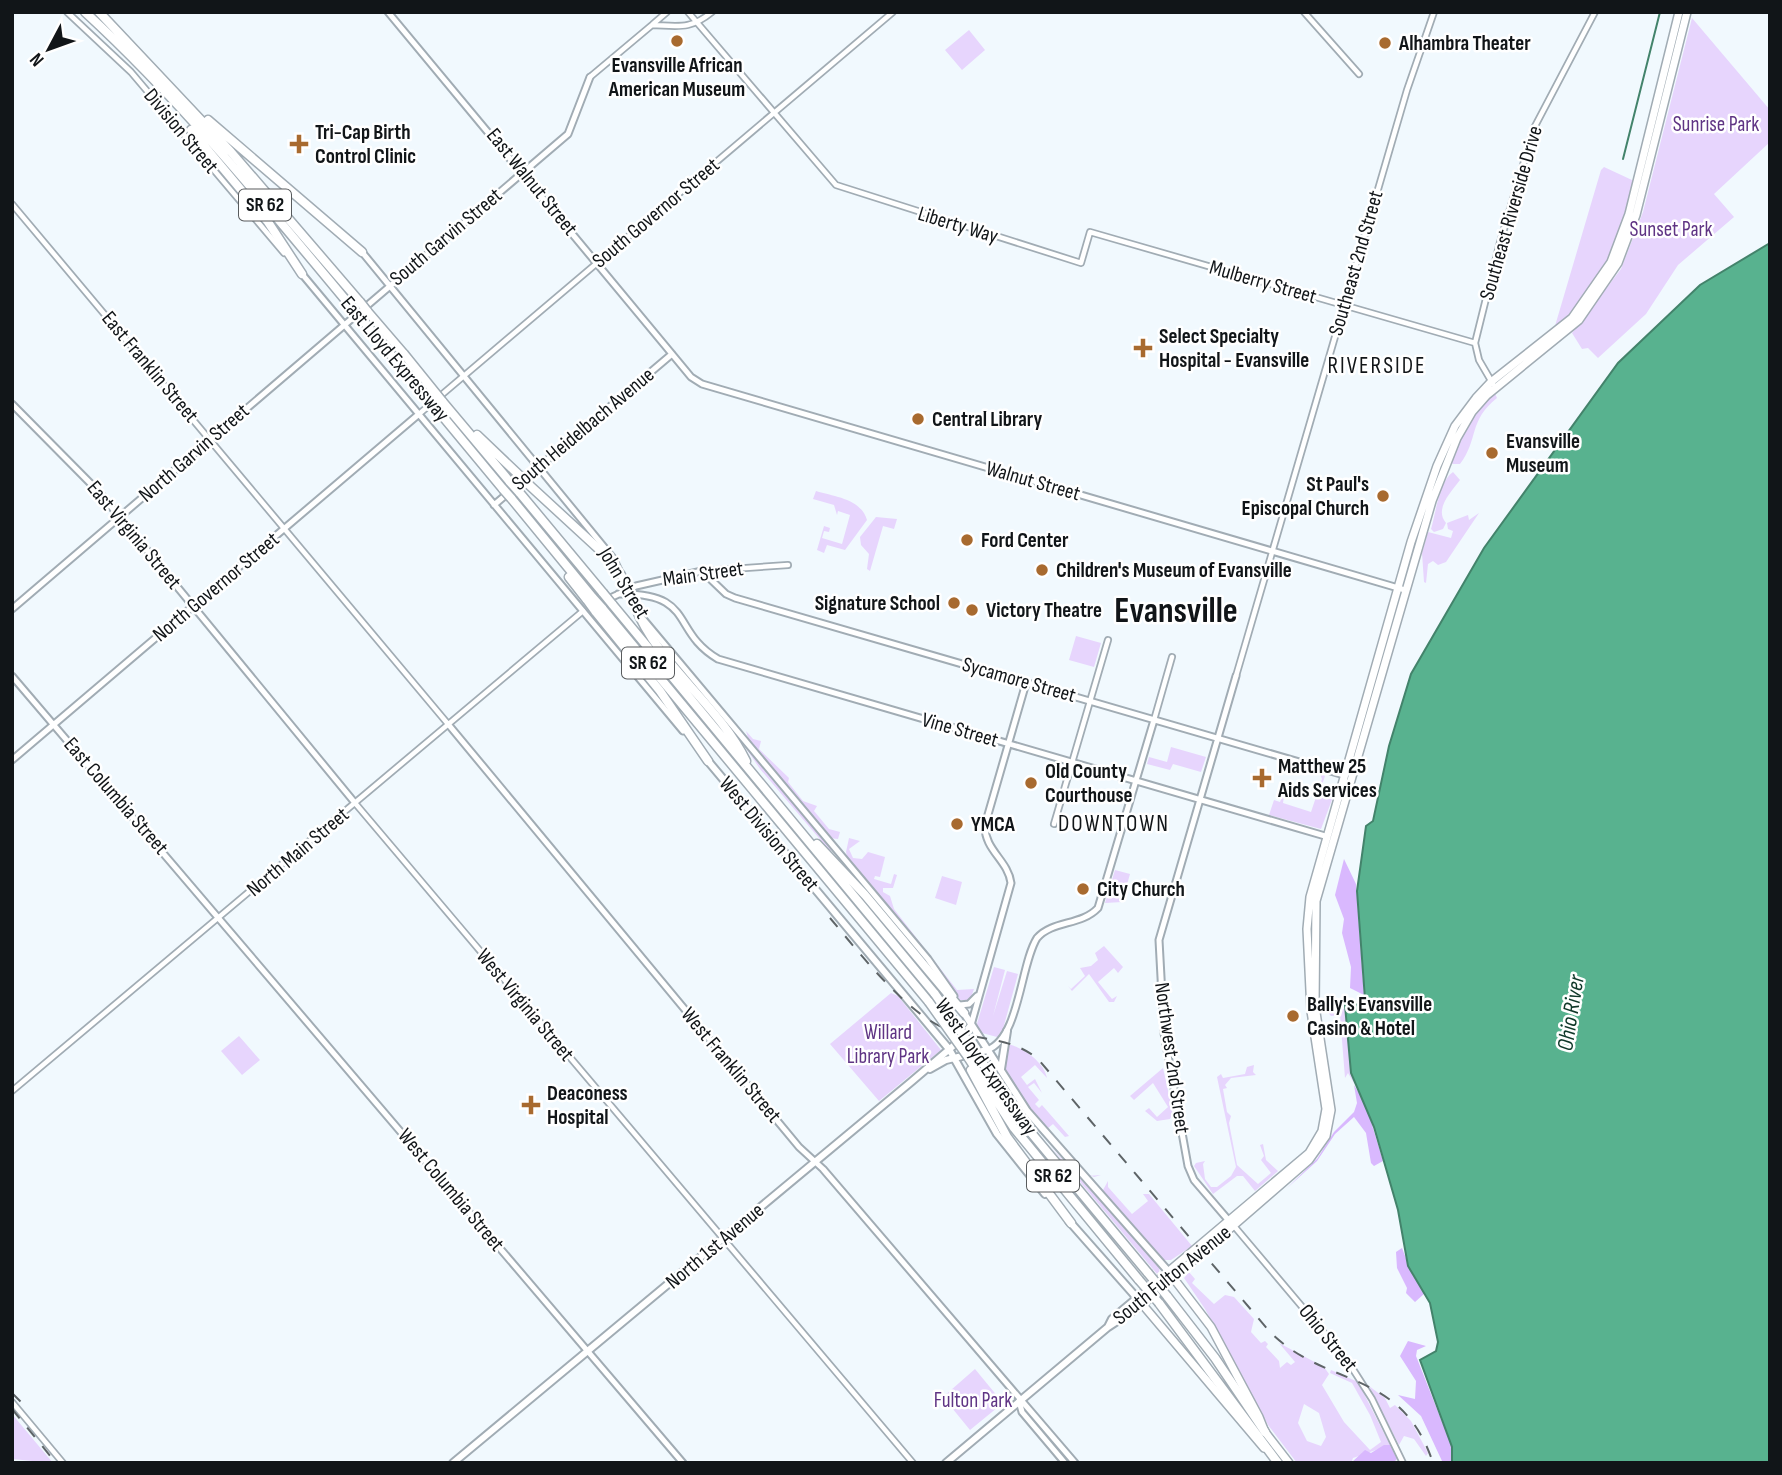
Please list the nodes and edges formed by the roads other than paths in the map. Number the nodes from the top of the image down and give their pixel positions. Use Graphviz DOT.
graph roads {
  1 [pos="67,12"];
  2 [pos="85,12"];
  3 [pos="99,12"];
  4 [pos="388,12"];
  5 [pos="667,12"];
  6 [pos="688,12"];
  7 [pos="712,12"];
  8 [pos="893,12"];
  9 [pos="1304,12"];
  10 [pos="1434,12"];
  11 [pos="1595,12"];
  12 [pos="1679,12"];
  13 [pos="1687,12"];
  14 [pos="698,24"];
  15 [pos="652,25"];
  16 [pos="1359,74"];
  17 [pos="590,77"];
  18 [pos="186,103"];
  19 [pos="174,104"];
  20 [pos="774,113"];
  21 [pos="524,172"];
  22 [pos="12,204"];
  23 [pos="1090,232"];
  24 [pos="362,252"];
  25 [pos="598,262"];
  26 [pos="302,274"];
  27 [pos="389,285"];
  28 [pos="1343,306"];
  29 [pos="344,324"];
  30 [pos="1475,343"];
  31 [pos="672,354"];
  32 [pos="400,358"];
  33 [pos="464,376"];
  34 [pos="1493,385"];
  35 [pos="12,404"];
  36 [pos="445,404"];
  37 [pos="419,414"];
  38 [pos="211,438"];
  39 [pos="539,467"];
  40 [pos="494,505"];
  41 [pos="120,517"];
  42 [pos="285,528"];
  43 [pos="1272,550"];
  44 [pos="788,565"];
  45 [pos="702,571"];
  46 [pos="621,575"];
  47 [pos="1402,589"];
  48 [pos="629,591"];
  49 [pos="193,606"];
  50 [pos="635,606"];
  51 [pos="12,609"];
  52 [pos="599,610"];
  53 [pos="583,611"];
  54 [pos="1108,640"];
  55 [pos="1172,657"];
  56 [pos="12,676"];
  57 [pos="1236,676"];
  58 [pos="1026,682"];
  59 [pos="1090,701"];
  60 [pos="697,714"];
  61 [pos="1365,715"];
  62 [pos="1154,720"];
  63 [pos="54,724"];
  64 [pos="448,724"];
  65 [pos="1217,738"];
  66 [pos="1009,744"];
  67 [pos="12,760"];
  68 [pos="708,761"];
  69 [pos="1072,762"];
  70 [pos="752,773"];
  71 [pos="1344,775"];
  72 [pos="1136,782"];
  73 [pos="1199,799"];
  74 [pos="355,803"];
  75 [pos="1054,824"];
  76 [pos="1325,836"];
  77 [pos="822,859"];
  78 [pos="831,868"];
  79 [pos="220,917"];
  80 [pos="979,994"];
  81 [pos="962,1009"];
  82 [pos="971,1025"];
  83 [pos="1007,1031"];
  84 [pos="949,1049"];
  85 [pos="987,1049"];
  86 [pos="968,1057"];
  87 [pos="955,1058"];
  88 [pos="1002,1075"];
  89 [pos="911,1082"];
  90 [pos="12,1091"];
  91 [pos="1316,1147"];
  92 [pos="815,1163"];
  93 [pos="1071,1223"];
  94 [pos="1231,1223"];
  95 [pos="723,1239"];
  96 [pos="1171,1274"];
  97 [pos="1140,1301"];
  98 [pos="588,1353"];
  99 [pos="1019,1401"];
  100 [pos="12,1402"];
  101 [pos="1265,1432"];
  102 [pos="63,1463"];
  103 [pos="453,1463"];
  104 [pos="683,1463"];
  105 [pos="913,1463"];
  106 [pos="946,1463"];
  107 [pos="1065,1463"];
  108 [pos="1075,1463"];
  109 [pos="1278,1463"];
  110 [pos="1289,1463"];
  111 [pos="1403,1463"];
  1 -- 26 [label="street, Division Street"];
  2 -- 19 [label="highway, East Lloyd Expressway / SR 62"];
  3 -- 18 [label="highway, East Lloyd Expressway / SR 62"];
  4 -- 21 [label="main road, East Walnut Street"];
  5 -- 15 [label="street, South Garvin Street"];
  6 -- 14 [label="street"];
  7 -- 14 [label="street"];
  8 -- 20 [label="street, South Governor Street"];
  9 -- 16 [label="street"];
  10 -- 28 [label="street, Southeast 2nd Street"];
  11 -- 30 [label="street, Southeast Riverside Drive"];
  12 -- 34 [label="highway"];
  13 -- 34 [label="highway"];
  14 -- 15 [label="street"];
  14 -- 20 [label="street"];
  15 -- 17 [label="street, South Garvin Street"];
  17 -- 21 [label="main road, South Garvin Street"];
  18 -- 24 [label="highway"];
  18 -- 32 [label="highway, East Lloyd Expressway / SR 62, bridge"];
  19 -- 26 [label="highway"];
  19 -- 32 [label="highway, East Lloyd Expressway / SR 62, bridge"];
  20 -- 23 [label="street, Liberty Way"];
  20 -- 25 [label="street, South Governor Street"];
  21 -- 25 [label="main road, East Walnut Street"];
  21 -- 27 [label="main road, South Garvin Street"];
  22 -- 38 [label="street, East Franklin Street"];
  23 -- 28 [label="street, Mulberry Street"];
  24 -- 27 [label="main road, John Street"];
  25 -- 31 [label="main road, East Walnut Street"];
  25 -- 33 [label="street, South Governor Street"];
  26 -- 29 [label="main road, Division Street"];
  27 -- 29 [label="main road, South Garvin Street"];
  27 -- 33 [label="main road, John Street"];
  28 -- 30 [label="street, Mulberry Street"];
  28 -- 43 [label="street, Southeast 2nd Street"];
  29 -- 37 [label="main road, Division Street"];
  29 -- 38 [label="main road, North Garvin Street"];
  30 -- 34 [label="street"];
  31 -- 39 [label="main road, South Heidelbach Avenue"];
  31 -- 43 [label="main road, Walnut Street"];
  32 -- 36 [label="highway, East Lloyd Expressway / SR 62, bridge"];
  32 -- 52 [label="highway, East Lloyd Expressway / SR 62, bridge"];
  33 -- 37 [label="street, South Governor Street"];
  33 -- 39 [label="main road, John Street"];
  34 -- 47 [label="highway"];
  35 -- 41 [label="main road, East Virginia Street"];
  36 -- 46 [label="highway, bridge"];
  36 -- 60 [label="highway, East Lloyd Expressway / SR 62, bridge"];
  37 -- 40 [label="main road, Division Street"];
  37 -- 42 [label="main road, North Governor Street"];
  38 -- 41 [label="main road, North Garvin Street"];
  38 -- 42 [label="street, East Franklin Street"];
  39 -- 40 [label="main road, South Heidelbach Avenue"];
  39 -- 46 [label="main road, John Street"];
  40 -- 53 [label="main road, Division Street"];
  41 -- 49 [label="main road, East Virginia Street"];
  41 -- 51 [label="main road, North Garvin Street"];
  42 -- 49 [label="main road, North Governor Street"];
  42 -- 64 [label="street, East Franklin Street"];
  43 -- 47 [label="main road, Walnut Street"];
  43 -- 57 [label="street, Southeast 2nd Street"];
  44 -- 45 [label="street, Main Street"];
  45 -- 48 [label="main road, Main Street"];
  45 -- 58 [label="main road, Sycamore Street"];
  46 -- 48 [label="main road, John Street"];
  47 -- 61 [label="highway"];
  48 -- 50 [label="main road, John Street"];
  48 -- 53 [label="main road, Vine Street"];
  48 -- 66 [label="main road, Vine Street"];
  49 -- 63 [label="main road, North Governor Street"];
  49 -- 74 [label="main road, East Virginia Street"];
  50 -- 70 [label="highway"];
  50 -- 81 [label="main road, John Street"];
  52 -- 60 [label="highway, East Lloyd Expressway / SR 62"];
  52 -- 68 [label="highway"];
  53 -- 64 [label="street, North Main Street"];
  53 -- 68 [label="main road, West Division Street"];
  54 -- 59 [label="street"];
  55 -- 62 [label="street"];
  56 -- 63 [label="main road, East Columbia Street"];
  57 -- 65 [label="main road, Northwest 2nd Street"];
  58 -- 59 [label="main road, Sycamore Street"];
  58 -- 66 [label="main road"];
  59 -- 62 [label="main road, Sycamore Street"];
  59 -- 69 [label="street"];
  60 -- 70 [label="highway, SR 62"];
  60 -- 77 [label="highway, West Lloyd Expressway / SR 62"];
  61 -- 71 [label="highway"];
  61 -- 91 [label="highway"];
  62 -- 65 [label="main road, Sycamore Street"];
  62 -- 72 [label="main road"];
  63 -- 67 [label="main road, North Governor Street"];
  63 -- 79 [label="main road, East Columbia Street"];
  64 -- 74 [label="street, North Main Street"];
  64 -- 92 [label="main road, West Franklin Street"];
  65 -- 71 [label="main road, Sycamore Street"];
  65 -- 73 [label="main road, Northwest 2nd Street"];
  66 -- 69 [label="main road, Vine Street"];
  66 -- 80 [label="main road"];
  68 -- 84 [label="main road, West Division Street"];
  69 -- 72 [label="main road, Vine Street"];
  69 -- 75 [label="street"];
  70 -- 77 [label="highway, SR 62"];
  71 -- 76 [label="highway"];
  72 -- 73 [label="main road, Vine Street"];
  72 -- 83 [label="main road"];
  73 -- 76 [label="main road, Vine Street"];
  73 -- 94 [label="main road, Northwest 2nd Street"];
  74 -- 79 [label="street, North Main Street"];
  74 -- 95 [label="street, West Virginia Street"];
  76 -- 91 [label="highway"];
  77 -- 78 [label="highway"];
  77 -- 78 [label="highway, West Lloyd Expressway / SR 62"];
  78 -- 81 [label="highway"];
  78 -- 86 [label="highway, West Lloyd Expressway / SR 62, bridge"];
  78 -- 101 [label="highway, West Lloyd Expressway / SR 62, bridge"];
  79 -- 90 [label="street, North Main Street"];
  79 -- 98 [label="main road, West Columbia Street"];
  80 -- 81 [label="main road"];
  80 -- 82 [label="main road"];
  81 -- 82 [label="main road"];
  82 -- 84 [label="main road, North 1st Avenue"];
  82 -- 85 [label="main road"];
  83 -- 85 [label="main road"];
  83 -- 88 [label="main road"];
  84 -- 87 [label="main road, West Division Street"];
  84 -- 89 [label="main road, North 1st Avenue"];
  85 -- 87 [label="main road"];
  85 -- 88 [label="main road"];
  86 -- 93 [label="highway"];
  86 -- 109 [label="highway, West Lloyd Expressway / SR 62, bridge"];
  87 -- 89 [label="main road"];
  87 -- 93 [label="main road, West Division Street"];
  88 -- 96 [label="main road"];
  89 -- 92 [label="main road, North 1st Avenue"];
  91 -- 94 [label="highway, South Fulton Avenue"];
  92 -- 95 [label="main road, North 1st Avenue"];
  92 -- 99 [label="main road, West Franklin Street"];
  93 -- 97 [label="main road, West Division Street"];
  94 -- 96 [label="highway, South Fulton Avenue"];
  94 -- 111 [label="street, Ohio Street"];
  95 -- 98 [label="main road, North 1st Avenue"];
  95 -- 105 [label="street, West Virginia Street"];
  96 -- 97 [label="highway, South Fulton Avenue"];
  96 -- 101 [label="highway"];
  97 -- 99 [label="main road, South Fulton Avenue"];
  97 -- 109 [label="highway"];
  98 -- 103 [label="main road, North 1st Avenue"];
  98 -- 104 [label="main road, West Columbia Street"];
  99 -- 106 [label="main road, South Fulton Avenue"];
  99 -- 107 [label="main road, West Franklin Street"];
  99 -- 108 [label="main road, West Franklin Street"];
  100 -- 102 [label="street"];
  101 -- 110 [label="highway, West Lloyd Expressway / SR 62"];
}
